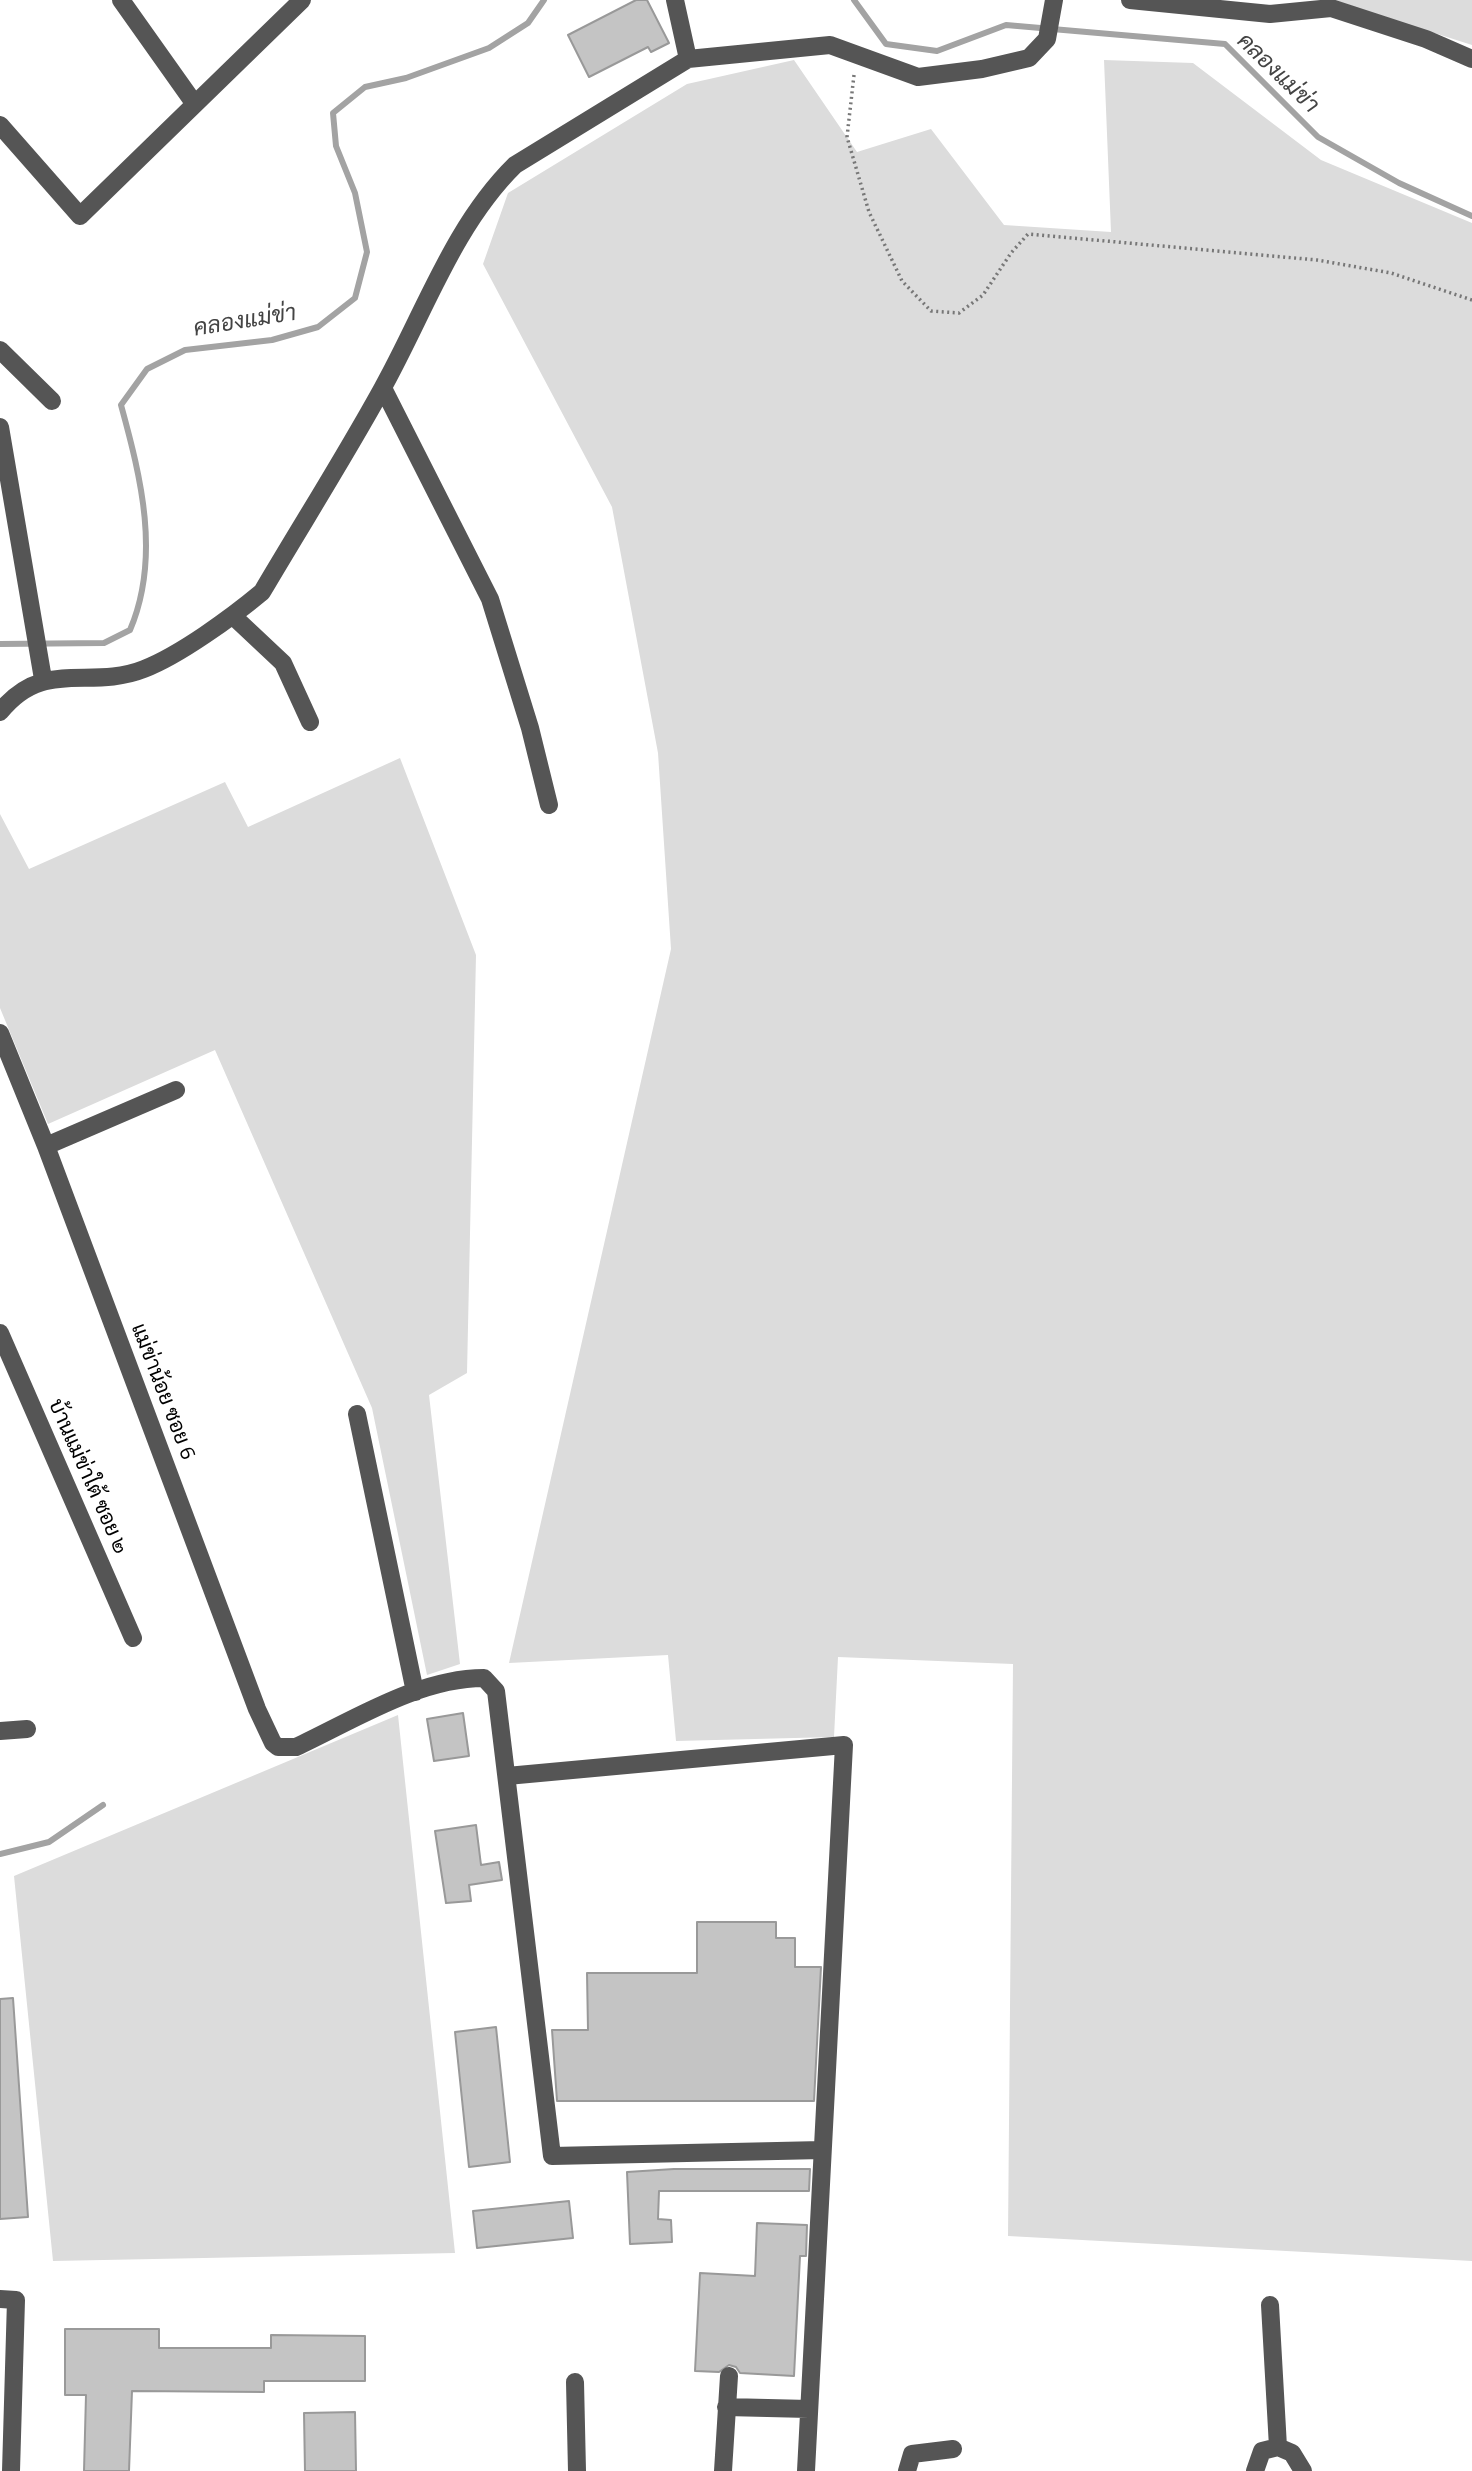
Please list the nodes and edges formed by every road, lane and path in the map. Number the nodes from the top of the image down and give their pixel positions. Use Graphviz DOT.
graph roads {
  1 [pos="121,0"];
  2 [pos="302,0"];
  3 [pos="675,0"];
  4 [pos="1054,0"];
  5 [pos="1130,0"];
  6 [pos="1168,3"];
  7 [pos="1339,5"];
  8 [pos="860,56"];
  9 [pos="688,59"];
  10 [pos="1472,59"];
  11 [pos="194,103"];
  12 [pos="0,124"];
  13 [pos="1472,300"];
  14 [pos="0,349"];
  15 [pos="383,388"];
  16 [pos="52,401"];
  17 [pos="0,426"];
  18 [pos="233,617"];
  19 [pos="42,670"];
  20 [pos="0,712"];
  21 [pos="310,722"];
  22 [pos="549,805"];
  23 [pos="0,1033"];
  24 [pos="176,1090"];
  25 [pos="46,1146"];
  26 [pos="0,1333"];
  27 [pos="357,1414"];
  28 [pos="133,1639"];
  29 [pos="415,1692"];
  30 [pos="27,1729"];
  31 [pos="0,1731"];
  32 [pos="507,1776"];
  33 [pos="822,2150"];
  34 [pos="0,2299"];
  35 [pos="1270,2305"];
  36 [pos="729,2376"];
  37 [pos="576,2382"];
  38 [pos="726,2407"];
  39 [pos="809,2409"];
  40 [pos="1279,2447"];
  41 [pos="953,2449"];
  42 [pos="11,2471"];
  43 [pos="577,2471"];
  44 [pos="723,2471"];
  45 [pos="806,2471"];
  46 [pos="907,2471"];
  47 [pos="1255,2471"];
  48 [pos="1303,2471"];
  1 -- 11 [label="street"];
  2 -- 11 [label="street"];
  3 -- 9 [label="street"];
  4 -- 8 [label="street"];
  5 -- 6 [label="street"];
  6 -- 7 [label="street"];
  7 -- 10 [label="street"];
  8 -- 9 [label="street"];
  8 -- 13 [label="path"];
  9 -- 15 [label="street"];
  11 -- 12 [label="street"];
  14 -- 16 [label="street"];
  15 -- 18 [label="street"];
  15 -- 22 [label="street"];
  17 -- 19 [label="street"];
  18 -- 19 [label="street"];
  18 -- 21 [label="street"];
  19 -- 20 [label="street"];
  23 -- 25 [label="street, แม่ข่าน้อย ซอย 6"];
  24 -- 25 [label="street"];
  25 -- 29 [label="street, แม่ข่าน้อย ซอย 6"];
  26 -- 28 [label="street, บ้านแม่ข่าใต้ ซอย ๒"];
  27 -- 29 [label="street"];
  29 -- 32 [label="street"];
  30 -- 31 [label="street"];
  32 -- 33 [label="street"];
  32 -- 33 [label="street"];
  33 -- 39 [label="street"];
  34 -- 42 [label="street"];
  35 -- 40 [label="street"];
  36 -- 38 [label="street"];
  37 -- 43 [label="street"];
  38 -- 39 [label="street"];
  38 -- 44 [label="street"];
  39 -- 45 [label="street"];
  40 -- 47 [label="street"];
  40 -- 48 [label="street"];
  41 -- 46 [label="street"];
}
